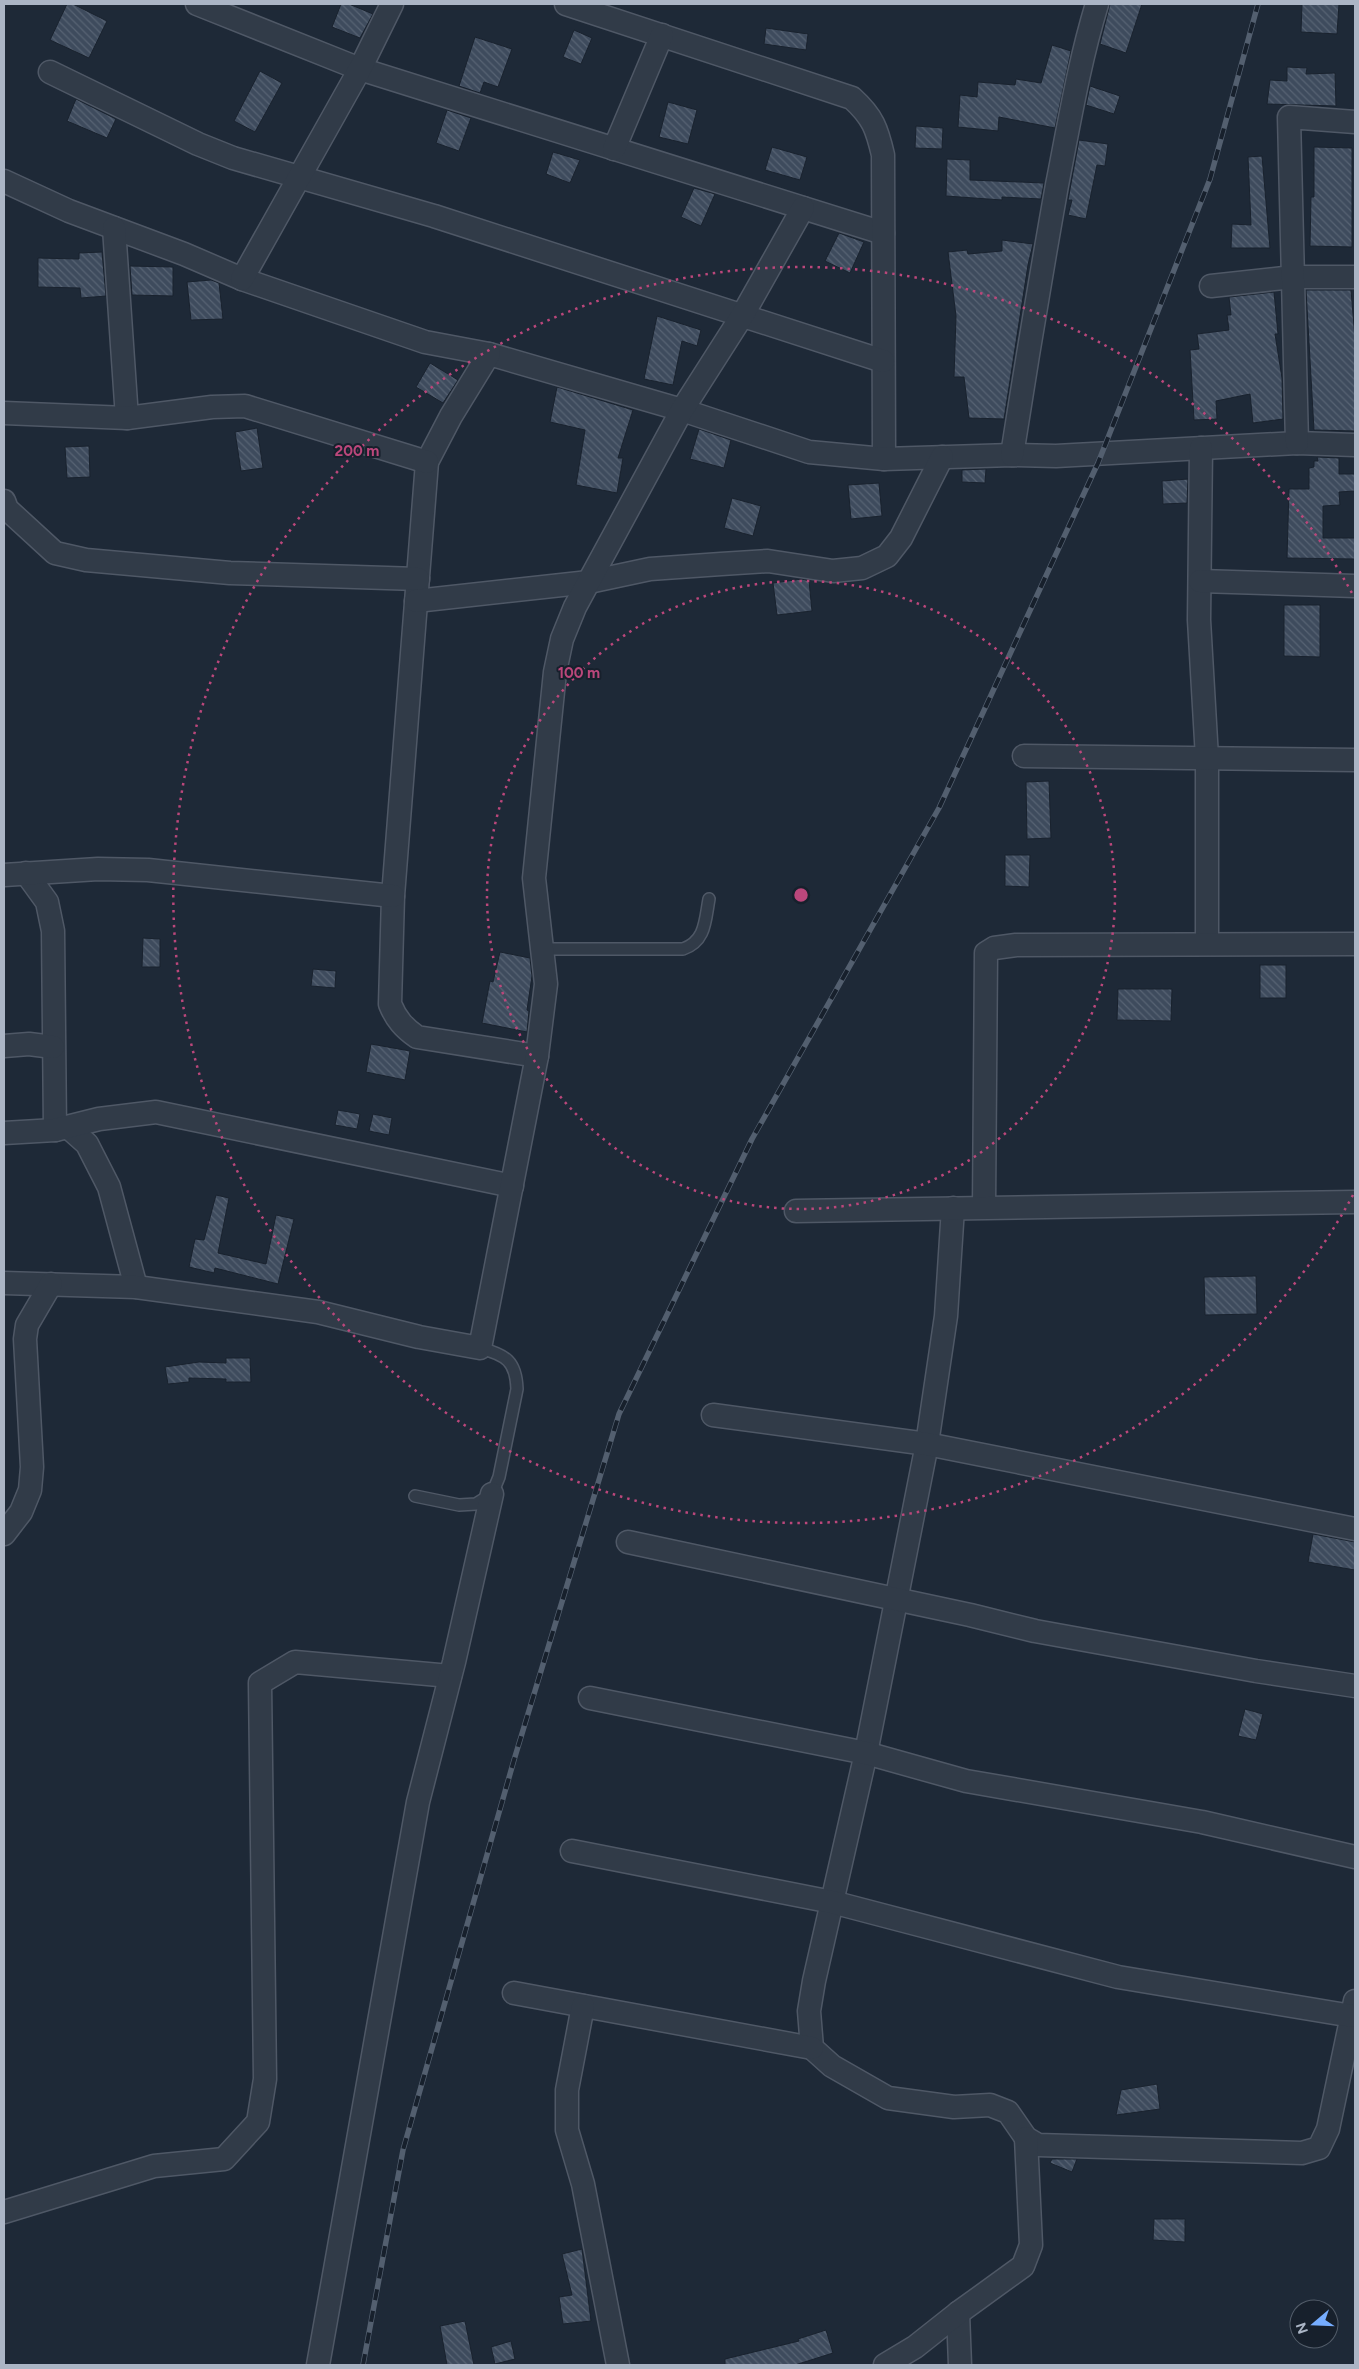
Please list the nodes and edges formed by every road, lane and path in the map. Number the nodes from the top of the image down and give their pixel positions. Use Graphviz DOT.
graph roads {
  1 [pos="198,4"];
  2 [pos="392,4"];
  3 [pos="566,4"];
  4 [pos="1098,4"];
  5 [pos="662,35"];
  6 [pos="360,69"];
  7 [pos="50,72"];
  8 [pos="1355,122"];
  9 [pos="614,149"];
  10 [pos="300,176"];
  11 [pos="4,181"];
  12 [pos="803,208"];
  13 [pos="114,228"];
  14 [pos="883,233"];
  15 [pos="1355,277"];
  16 [pos="1293,278"];
  17 [pos="242,279"];
  18 [pos="1211,286"];
  19 [pos="742,316"];
  20 [pos="489,354"];
  21 [pos="883,361"];
  22 [pos="682,410"];
  23 [pos="4,413"];
  24 [pos="127,418"];
  25 [pos="1297,442"];
  26 [pos="1355,445"];
  27 [pos="1201,448"];
  28 [pos="1012,455"];
  29 [pos="942,457"];
  30 [pos="884,459"];
  31 [pos="427,462"];
  32 [pos="4,501"];
  33 [pos="418,579"];
  34 [pos="1200,581"];
  35 [pos="588,582"];
  36 [pos="1355,586"];
  37 [pos="416,602"];
  38 [pos="1024,756"];
  39 [pos="1207,758"];
  40 [pos="1355,760"];
  41 [pos="26,873"];
  42 [pos="4,875"];
  43 [pos="393,896"];
  44 [pos="709,899"];
  45 [pos="1207,943"];
  46 [pos="1355,944"];
  47 [pos="542,949"];
  48 [pos="4,1046"];
  49 [pos="53,1047"];
  50 [pos="537,1056"];
  51 [pos="62,1129"];
  52 [pos="4,1132"];
  53 [pos="512,1186"];
  54 [pos="1355,1202"];
  55 [pos="984,1207"];
  56 [pos="953,1208"];
  57 [pos="796,1211"];
  58 [pos="4,1284"];
  59 [pos="51,1284"];
  60 [pos="136,1287"];
  61 [pos="480,1348"];
  62 [pos="713,1415"];
  63 [pos="927,1444"];
  64 [pos="492,1494"];
  65 [pos="415,1496"];
  66 [pos="1355,1530"];
  67 [pos="4,1534"];
  68 [pos="628,1542"];
  69 [pos="897,1599"];
  70 [pos="450,1676"];
  71 [pos="1355,1686"];
  72 [pos="590,1698"];
  73 [pos="866,1753"];
  74 [pos="572,1851"];
  75 [pos="1355,1857"];
  76 [pos="832,1902"];
  77 [pos="514,1993"];
  78 [pos="582,2006"];
  79 [pos="1354,2008"];
  80 [pos="812,2048"];
  81 [pos="1026,2138"];
  82 [pos="4,2212"];
  83 [pos="958,2313"];
  84 [pos="318,2365"];
  85 [pos="618,2365"];
  86 [pos="885,2365"];
  87 [pos="960,2365"];
  1 -- 6 [label="street"];
  2 -- 6 [label="street"];
  3 -- 5 [label="street"];
  4 -- 28 [label="street"];
  5 -- 9 [label="street"];
  5 -- 14 [label="street"];
  6 -- 9 [label="street"];
  6 -- 10 [label="street"];
  7 -- 10 [label="street"];
  8 -- 16 [label="street"];
  9 -- 12 [label="street"];
  10 -- 17 [label="street"];
  10 -- 19 [label="street"];
  11 -- 13 [label="street"];
  12 -- 14 [label="street"];
  12 -- 19 [label="street"];
  13 -- 17 [label="street"];
  13 -- 24 [label="street"];
  14 -- 21 [label="street"];
  15 -- 16 [label="street"];
  16 -- 18 [label="street"];
  16 -- 25 [label="street"];
  17 -- 20 [label="street"];
  19 -- 21 [label="street"];
  19 -- 22 [label="street"];
  20 -- 22 [label="street"];
  20 -- 31 [label="street"];
  21 -- 30 [label="street"];
  22 -- 30 [label="street"];
  22 -- 35 [label="street"];
  23 -- 24 [label="street"];
  24 -- 31 [label="street"];
  25 -- 26 [label="street"];
  25 -- 27 [label="street"];
  27 -- 28 [label="street"];
  27 -- 34 [label="street"];
  28 -- 29 [label="street"];
  29 -- 30 [label="street"];
  29 -- 35 [label="street"];
  31 -- 33 [label="street"];
  32 -- 33 [label="street"];
  33 -- 37 [label="street"];
  34 -- 36 [label="street"];
  34 -- 39 [label="street"];
  35 -- 37 [label="street"];
  35 -- 47 [label="street"];
  37 -- 43 [label="street"];
  38 -- 39 [label="street"];
  39 -- 40 [label="street"];
  39 -- 45 [label="street"];
  41 -- 42 [label="street"];
  41 -- 43 [label="street"];
  41 -- 49 [label="street"];
  43 -- 50 [label="street"];
  44 -- 47 [label="lane"];
  45 -- 46 [label="street"];
  45 -- 55 [label="street"];
  47 -- 50 [label="street"];
  48 -- 49 [label="street"];
  49 -- 51 [label="street"];
  50 -- 53 [label="street"];
  51 -- 52 [label="street"];
  51 -- 53 [label="street"];
  51 -- 60 [label="street"];
  53 -- 61 [label="street"];
  54 -- 55 [label="street"];
  55 -- 56 [label="street"];
  56 -- 57 [label="street"];
  56 -- 63 [label="street"];
  58 -- 59 [label="street"];
  59 -- 60 [label="street"];
  59 -- 67 [label="street"];
  60 -- 61 [label="street"];
  61 -- 64 [label="lane"];
  62 -- 63 [label="street"];
  63 -- 66 [label="street"];
  63 -- 69 [label="street"];
  64 -- 65 [label="lane"];
  64 -- 70 [label="street"];
  68 -- 69 [label="street"];
  69 -- 71 [label="street"];
  69 -- 73 [label="street"];
  70 -- 82 [label="street"];
  70 -- 84 [label="street"];
  72 -- 73 [label="street"];
  73 -- 75 [label="street"];
  73 -- 76 [label="street"];
  74 -- 76 [label="street"];
  76 -- 79 [label="street"];
  76 -- 80 [label="street"];
  77 -- 78 [label="street"];
  78 -- 80 [label="street"];
  78 -- 85 [label="street"];
  79 -- 81 [label="street"];
  80 -- 81 [label="street"];
  81 -- 83 [label="street"];
  83 -- 86 [label="street"];
  83 -- 87 [label="street"];
}
